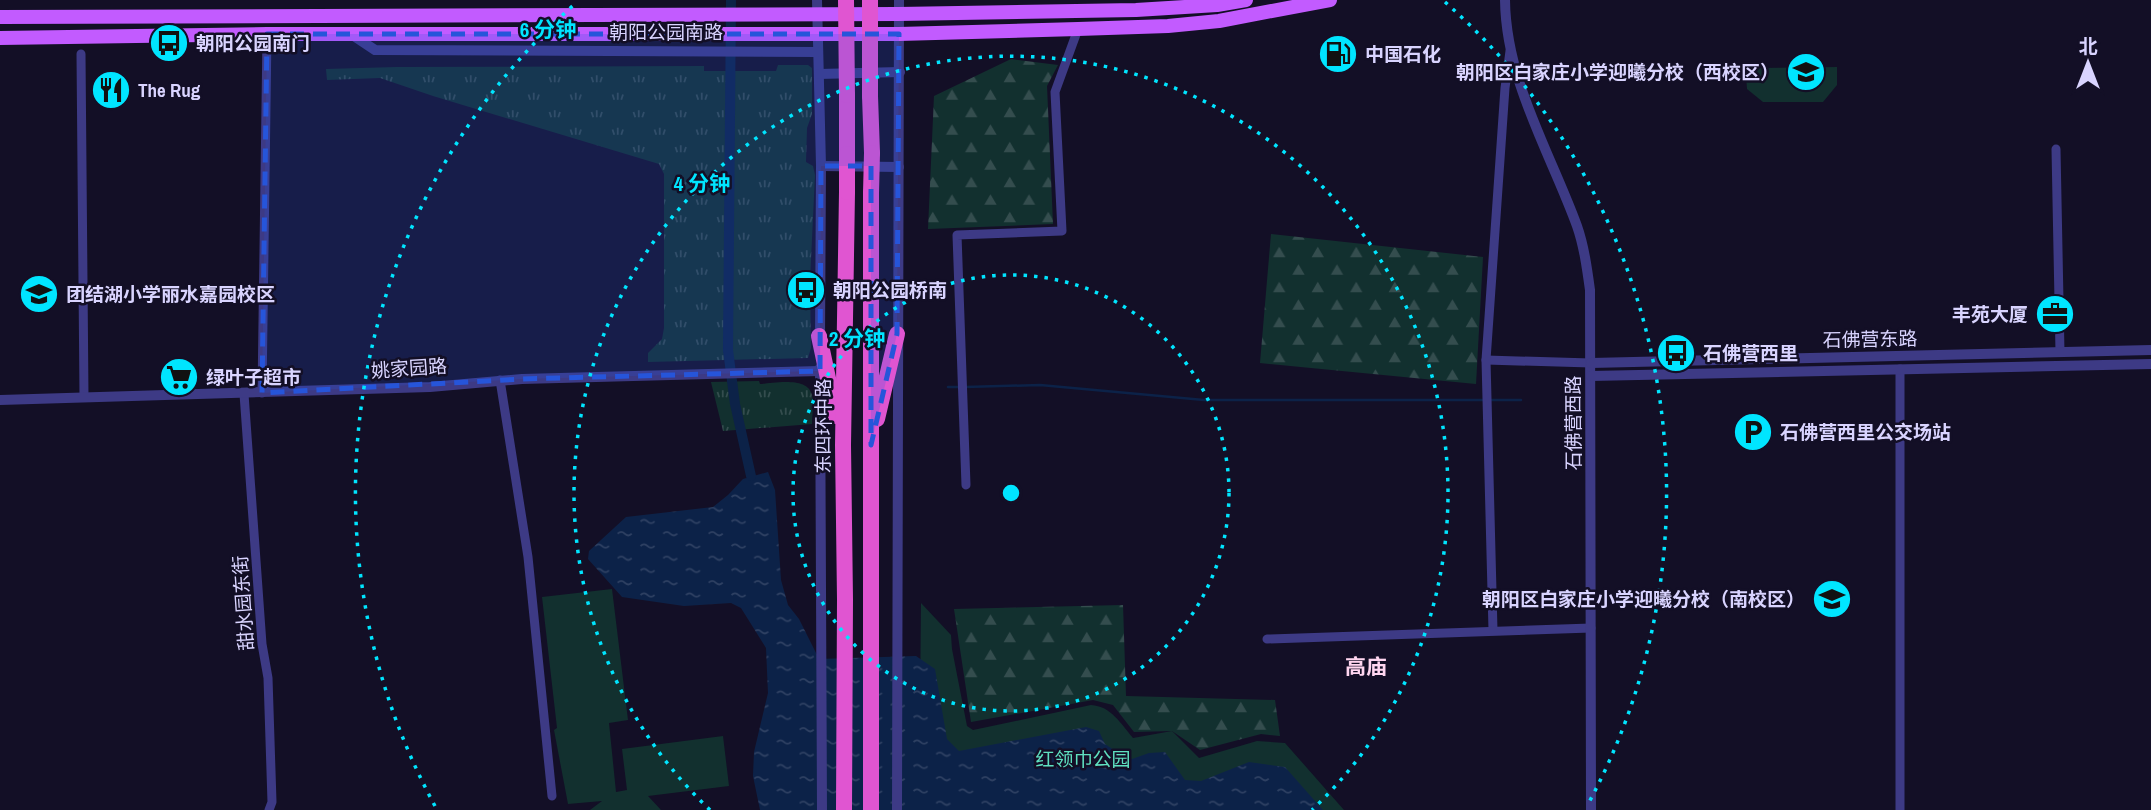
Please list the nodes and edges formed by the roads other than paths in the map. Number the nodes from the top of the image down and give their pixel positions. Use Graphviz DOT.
graph roads {
  1 [pos="846,0"];
  2 [pos="870,0"];
  3 [pos="1245,0"];
  4 [pos="1331,0"];
  5 [pos="1506,0"];
  6 [pos="1513,0"];
  7 [pos="1066,6"];
  8 [pos="817,7"];
  9 [pos="898,7"];
  10 [pos="0,17"];
  11 [pos="1078,29"];
  12 [pos="267,34"];
  13 [pos="351,34"];
  14 [pos="817,34"];
  15 [pos="899,34"];
  16 [pos="0,38"];
  17 [pos="1510,49"];
  18 [pos="818,51"];
  19 [pos="81,54"];
  20 [pos="900,72"];
  21 [pos="819,74"];
  22 [pos="2056,149"];
  23 [pos="821,166"];
  24 [pos="900,167"];
  25 [pos="897,334"];
  26 [pos="819,336"];
  27 [pos="2151,350"];
  28 [pos="2060,352"];
  29 [pos="1486,360"];
  30 [pos="1591,363"];
  31 [pos="2151,365"];
  32 [pos="1899,369"];
  33 [pos="820,371"];
  34 [pos="1591,376"];
  35 [pos="500,380"];
  36 [pos="262,393"];
  37 [pos="244,394"];
  38 [pos="84,397"];
  39 [pos="0,400"];
  40 [pos="842,445"];
  41 [pos="871,445"];
  42 [pos="966,485"];
  43 [pos="1591,628"];
  44 [pos="1493,629"];
  45 [pos="1267,639"];
  46 [pos="552,796"];
  47 [pos="269,810"];
  48 [pos="822,810"];
  49 [pos="844,810"];
  50 [pos="871,810"];
  51 [pos="897,810"];
  52 [pos="1591,810"];
  53 [pos="1899,810"];
  1 -- 40 [label="highway, 东四环中路, bridge"];
  2 -- 41 [label="highway, bridge"];
  3 -- 7 [label="main road"];
  4 -- 11 [label="main road"];
  5 -- 17 [label="street, 石佛营西路"];
  6 -- 17 [label="street, 石佛营西路"];
  7 -- 9 [label="main road"];
  8 -- 9 [label="main road, 朝阳公园南路"];
  8 -- 10 [label="main road, 朝阳公园南路"];
  8 -- 14 [label="street, 东四环中路"];
  9 -- 15 [label="street"];
  11 -- 15 [label="main road"];
  11 -- 42 [label="street"];
  12 -- 13 [label="main road, 朝阳公园南路"];
  12 -- 16 [label="main road, 朝阳公园南路"];
  12 -- 36 [label="street"];
  13 -- 14 [label="main road, 朝阳公园南路"];
  13 -- 18 [label="street, 朝阳公园南路"];
  14 -- 15 [label="main road, 朝阳公园南路"];
  14 -- 18 [label="street, 东四环中路"];
  15 -- 20 [label="street"];
  17 -- 29 [label="street"];
  17 -- 30 [label="street, 石佛营西路"];
  18 -- 21 [label="street, 东四环中路"];
  19 -- 38 [label="street"];
  20 -- 21 [label="street"];
  20 -- 24 [label="street"];
  21 -- 23 [label="street, 东四环中路"];
  22 -- 28 [label="street"];
  23 -- 24 [label="street"];
  23 -- 26 [label="street, 东四环中路"];
  24 -- 25 [label="street"];
  25 -- 41 [label="highway"];
  25 -- 51 [label="street"];
  26 -- 33 [label="street, 东四环中路"];
  26 -- 40 [label="highway"];
  27 -- 28 [label="street, 石佛营东路"];
  28 -- 30 [label="street, 石佛营东路"];
  29 -- 30 [label="street"];
  29 -- 44 [label="street"];
  30 -- 34 [label="street, 石佛营西路"];
  31 -- 32 [label="street, 石佛营东路"];
  32 -- 34 [label="street, 石佛营东路"];
  32 -- 53 [label="street"];
  33 -- 35 [label="street, 姚家园路"];
  33 -- 48 [label="street, 东四环中路"];
  34 -- 43 [label="street, 石佛营西路"];
  35 -- 36 [label="street, 姚家园路"];
  35 -- 46 [label="street"];
  36 -- 37 [label="street, 姚家园路"];
  37 -- 38 [label="street, 姚家园路"];
  37 -- 47 [label="street, 甜水园东街"];
  38 -- 39 [label="street, 姚家园路"];
  40 -- 49 [label="highway, 东四环中路"];
  41 -- 50 [label="highway"];
  43 -- 44 [label="street"];
  43 -- 52 [label="street, 石佛营西路"];
  44 -- 45 [label="street"];
}
